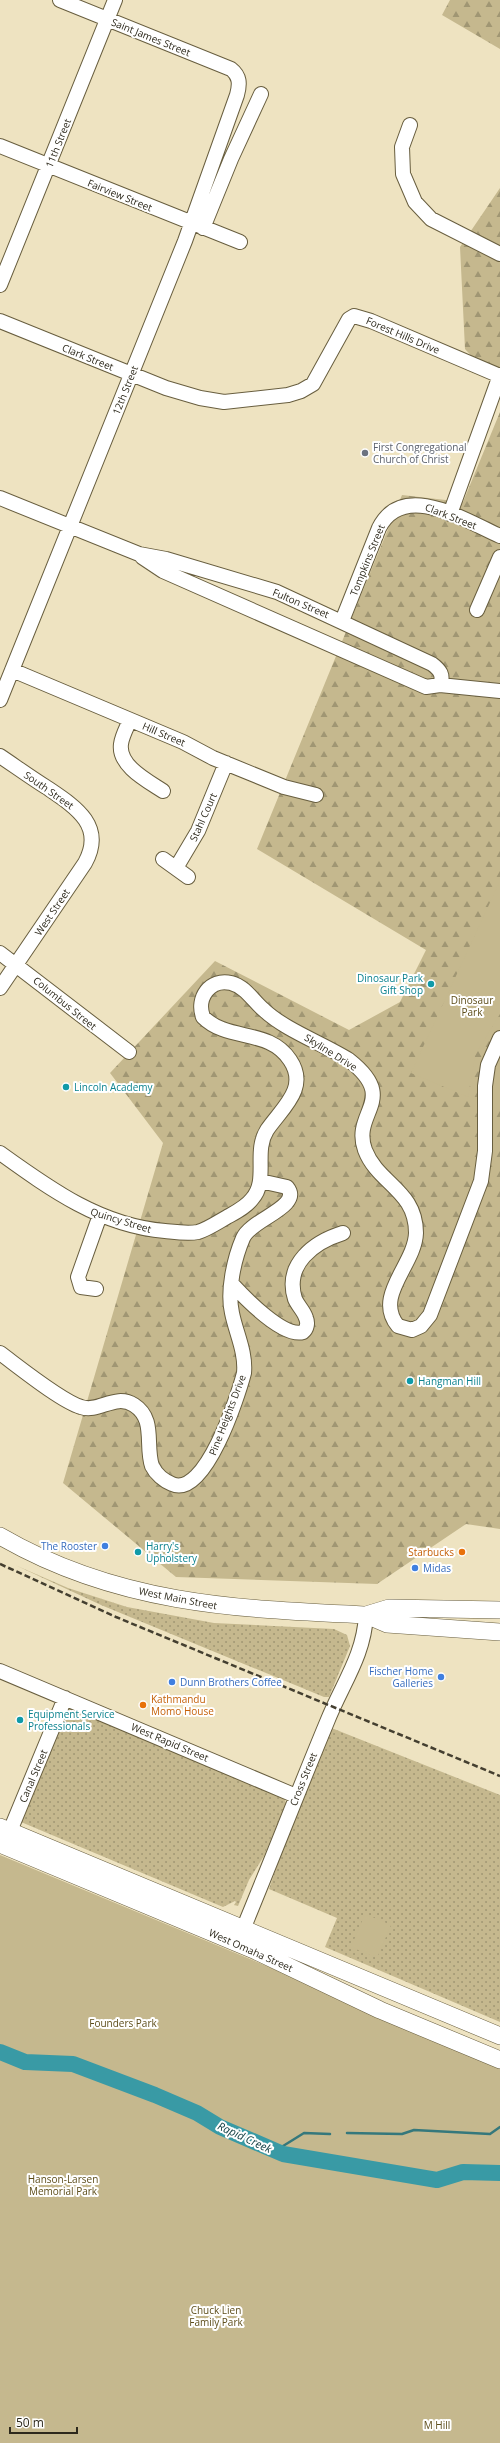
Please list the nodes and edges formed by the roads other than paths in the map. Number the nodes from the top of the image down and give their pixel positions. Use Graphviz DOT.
graph roads {
  1 [pos="60,0"];
  2 [pos="115,0"];
  3 [pos="108,19"];
  4 [pos="239,77"];
  5 [pos="261,94"];
  6 [pos="410,125"];
  7 [pos="0,146"];
  8 [pos="48,166"];
  9 [pos="197,225"];
  10 [pos="240,242"];
  11 [pos="500,254"];
  12 [pos="0,285"];
  13 [pos="0,321"];
  14 [pos="131,375"];
  15 [pos="500,375"];
  16 [pos="200,398"];
  17 [pos="0,498"];
  18 [pos="401,507"];
  19 [pos="450,514"];
  20 [pos="69,527"];
  21 [pos="500,536"];
  22 [pos="139,554"];
  23 [pos="500,557"];
  24 [pos="477,610"];
  25 [pos="342,621"];
  26 [pos="12,670"];
  27 [pos="440,685"];
  28 [pos="500,691"];
  29 [pos="0,700"];
  30 [pos="130,720"];
  31 [pos="0,756"];
  32 [pos="226,763"];
  33 [pos="163,791"];
  34 [pos="316,795"];
  35 [pos="91,831"];
  36 [pos="163,859"];
  37 [pos="176,868"];
  38 [pos="188,877"];
  39 [pos="0,954"];
  40 [pos="16,965"];
  41 [pos="0,988"];
  42 [pos="500,1038"];
  43 [pos="129,1052"];
  44 [pos="0,1154"];
  45 [pos="260,1181"];
  46 [pos="100,1215"];
  47 [pos="343,1234"];
  48 [pos="232,1284"];
  49 [pos="96,1289"];
  50 [pos="0,1353"];
  51 [pos="0,1536"];
  52 [pos="500,1610"];
  53 [pos="366,1615"];
  54 [pos="500,1624"];
  55 [pos="440,1629"];
  56 [pos="500,1632"];
  57 [pos="0,1671"];
  58 [pos="65,1698"];
  59 [pos="296,1796"];
  60 [pos="3,1834"];
  61 [pos="241,1935"];
  62 [pos="500,2036"];
  63 [pos="500,2060"];
  1 -- 3 [label="street, Saint James Street"];
  2 -- 3 [label="street, 11th Street"];
  3 -- 4 [label="street, Saint James Street"];
  3 -- 8 [label="street, 11th Street"];
  4 -- 9 [label="street, 12th Street"];
  5 -- 9 [label="street, 12th Street"];
  6 -- 11 [label="street"];
  7 -- 8 [label="street, Fairview Street"];
  8 -- 9 [label="street, Fairview Street"];
  8 -- 12 [label="street, 11th Street"];
  9 -- 10 [label="street, Fairview Street"];
  9 -- 14 [label="street, 12th Street"];
  13 -- 14 [label="street, Clark Street"];
  14 -- 16 [label="street, Clark Street"];
  14 -- 20 [label="street, 12th Street"];
  15 -- 16 [label="street, Forest Hills Drive"];
  15 -- 19 [label="street"];
  17 -- 20 [label="street, Fulton Street"];
  18 -- 19 [label="street, Clark Street"];
  18 -- 25 [label="street, Tompkins Street"];
  19 -- 21 [label="street, Clark Street"];
  20 -- 22 [label="street, Fulton Street"];
  20 -- 26 [label="street, 12th Street"];
  22 -- 25 [label="street, Fulton Street"];
  22 -- 27 [label="street, Fulton Street"];
  23 -- 24 [label="street"];
  25 -- 27 [label="street, Fulton Street"];
  26 -- 29 [label="street, 12th Street"];
  26 -- 30 [label="street, Hill Street"];
  27 -- 28 [label="street, Fulton Street"];
  30 -- 32 [label="street, Hill Street"];
  30 -- 33 [label="street"];
  31 -- 35 [label="street, South Street"];
  32 -- 34 [label="street, Hill Street"];
  32 -- 37 [label="street, Stahl Court"];
  35 -- 40 [label="street, West Street"];
  36 -- 37 [label="street"];
  37 -- 38 [label="street"];
  39 -- 40 [label="street, Columbus Street"];
  40 -- 41 [label="street, West Street"];
  40 -- 43 [label="street, Columbus Street"];
  42 -- 45 [label="street, Skyline Drive"];
  44 -- 46 [label="street, Quincy Street"];
  45 -- 46 [label="street, Quincy Street"];
  45 -- 48 [label="street, Pine Heights Drive"];
  46 -- 49 [label="street"];
  47 -- 48 [label="street"];
  48 -- 50 [label="street, Pine Heights Drive"];
  51 -- 53 [label="main road, West Main Street"];
  52 -- 53 [label="main road, West Main Street"];
  53 -- 55 [label="main road, West Main Street"];
  53 -- 59 [label="street, Cross Street"];
  54 -- 55 [label="main road"];
  55 -- 56 [label="main road, West Main Street"];
  57 -- 58 [label="street, West Rapid Street"];
  58 -- 59 [label="street, West Rapid Street"];
  58 -- 60 [label="street, Canal Street"];
  59 -- 61 [label="street, Cross Street"];
  60 -- 61 [label="main road, West Omaha Street"];
  61 -- 62 [label="main road, West Omaha Street"];
  61 -- 63 [label="main road, West Omaha Street"];
}
